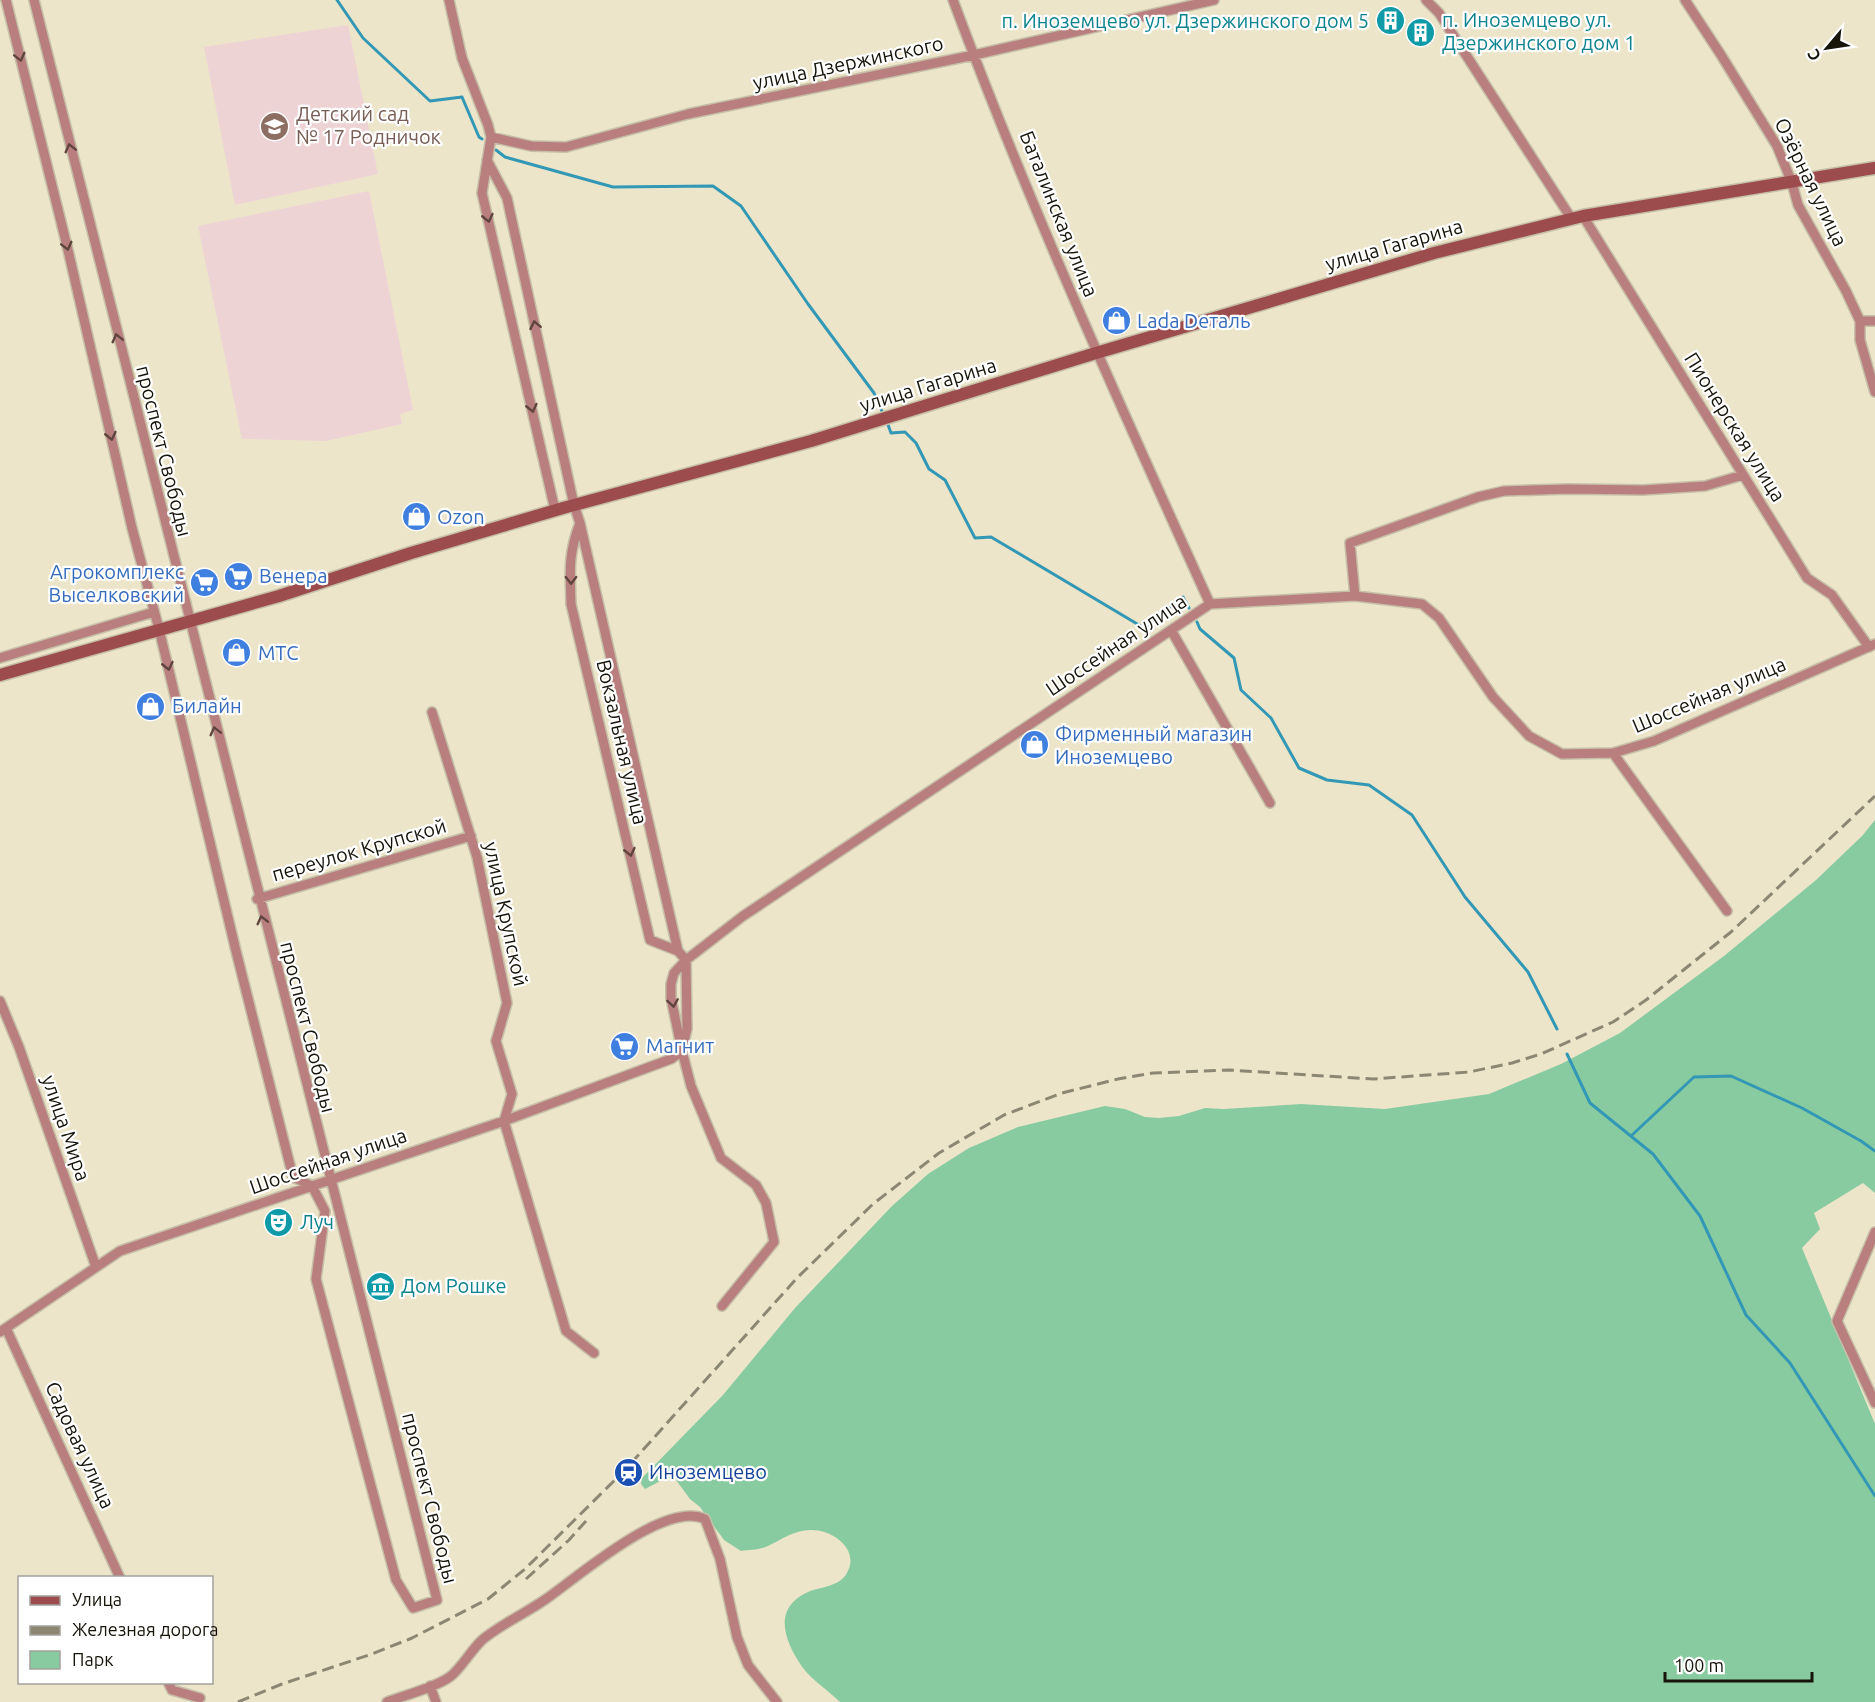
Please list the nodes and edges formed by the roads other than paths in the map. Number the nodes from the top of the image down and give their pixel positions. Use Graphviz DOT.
graph roads {
  1 [pos="6,0"];
  2 [pos="34,0"];
  3 [pos="448,0"];
  4 [pos="953,0"];
  5 [pos="1214,0"];
  6 [pos="1426,0"];
  7 [pos="1685,0"];
  8 [pos="974,55"];
  9 [pos="490,137"];
  10 [pos="487,160"];
  11 [pos="1875,168"];
  12 [pos="1792,183"];
  13 [pos="1577,217"];
  14 [pos="1860,321"];
  15 [pos="1875,321"];
  16 [pos="1096,353"];
  17 [pos="1875,392"];
  18 [pos="1743,475"];
  19 [pos="574,505"];
  20 [pos="555,510"];
  21 [pos="580,523"];
  22 [pos="1355,596"];
  23 [pos="1210,604"];
  24 [pos="154,612"];
  25 [pos="188,620"];
  26 [pos="159,629"];
  27 [pos="1171,630"];
  28 [pos="1872,645"];
  29 [pos="0,658"];
  30 [pos="0,675"];
  31 [pos="432,712"];
  32 [pos="1613,753"];
  33 [pos="1270,803"];
  34 [pos="471,836"];
  35 [pos="257,899"];
  36 [pos="1727,911"];
  37 [pos="678,951"];
  38 [pos="686,960"];
  39 [pos="0,1001"];
  40 [pos="682,1051"];
  41 [pos="504,1120"];
  42 [pos="328,1180"];
  43 [pos="312,1186"];
  44 [pos="1875,1232"];
  45 [pos="96,1268"];
  46 [pos="722,1306"];
  47 [pos="3,1330"];
  48 [pos="594,1353"];
  49 [pos="1875,1403"];
  50 [pos="119,1576"];
  51 [pos="169,1684"];
  52 [pos="430,1686"];
  53 [pos="185,1694"];
  54 [pos="200,1698"];
  55 [pos="177,1702"];
  56 [pos="387,1702"];
  57 [pos="436,1702"];
  58 [pos="777,1702"];
  1 -- 24 [label="street, проспект Свободы, one-way"];
  25 -- 2 [label="street, проспект Свободы, one-way"];
  3 -- 9 [label="street"];
  4 -- 8 [label="street, Баталинская улица"];
  5 -- 8 [label="street, улица Дзержинского"];
  6 -- 13 [label="street, Пионерская улица"];
  7 -- 12 [label="street, Озёрная улица"];
  8 -- 9 [label="street, улица Дзержинского"];
  8 -- 16 [label="street, Баталинская улица"];
  9 -- 10 [label="street"];
  19 -- 10 [label="street, Вокзальная улица, one-way"];
  10 -- 20 [label="street, one-way"];
  11 -- 12 [label="main road, улица Гагарина"];
  12 -- 13 [label="main road, улица Гагарина"];
  12 -- 14 [label="street, Озёрная улица"];
  13 -- 16 [label="main road, улица Гагарина"];
  13 -- 18 [label="street, Пионерская улица"];
  14 -- 15 [label="street"];
  14 -- 17 [label="street, Озёрная улица"];
  16 -- 19 [label="main road, улица Гагарина"];
  16 -- 23 [label="street, Баталинская улица"];
  18 -- 22 [label="street"];
  18 -- 28 [label="street, Пионерская улица"];
  19 -- 20 [label="main road, улица Гагарина"];
  19 -- 21 [label="street, Вокзальная улица"];
  20 -- 25 [label="main road, улица Гагарина"];
  21 -- 37 [label="street, Вокзальная улица"];
  21 -- 37 [label="street, Вокзальная улица, one-way"];
  22 -- 23 [label="street, Шоссейная улица"];
  22 -- 32 [label="street, Шоссейная улица"];
  23 -- 27 [label="street, Шоссейная улица"];
  24 -- 26 [label="street, проспект Свободы"];
  24 -- 29 [label="street"];
  25 -- 26 [label="main road, улица Гагарина"];
  35 -- 25 [label="street, проспект Свободы, one-way"];
  26 -- 30 [label="main road, улица Гагарина"];
  26 -- 43 [label="street, проспект Свободы, one-way"];
  27 -- 33 [label="street"];
  27 -- 38 [label="street, Шоссейная улица"];
  28 -- 32 [label="street, Шоссейная улица"];
  31 -- 34 [label="street, улица Крупской"];
  32 -- 36 [label="street"];
  34 -- 35 [label="street, переулок Крупской"];
  34 -- 41 [label="street, улица Крупской"];
  42 -- 35 [label="street, проспект Свободы, one-way"];
  37 -- 38 [label="street, Вокзальная улица"];
  38 -- 40 [label="street"];
  38 -- 40 [label="street, one-way"];
  39 -- 45 [label="street, улица Мира"];
  40 -- 41 [label="street, Шоссейная улица"];
  40 -- 46 [label="street"];
  41 -- 42 [label="street, Шоссейная улица"];
  41 -- 48 [label="street"];
  42 -- 43 [label="street, Шоссейная улица"];
  42 -- 43 [label="street, проспект Свободы"];
  43 -- 45 [label="street, Шоссейная улица"];
  44 -- 49 [label="street"];
  45 -- 47 [label="street, Шоссейная улица"];
  47 -- 50 [label="street, Садовая улица"];
  51 -- 53 [label="street"];
  52 -- 56 [label="street"];
  52 -- 57 [label="street"];
  52 -- 58 [label="street"];
  53 -- 54 [label="street"];
  53 -- 55 [label="street"];
}
